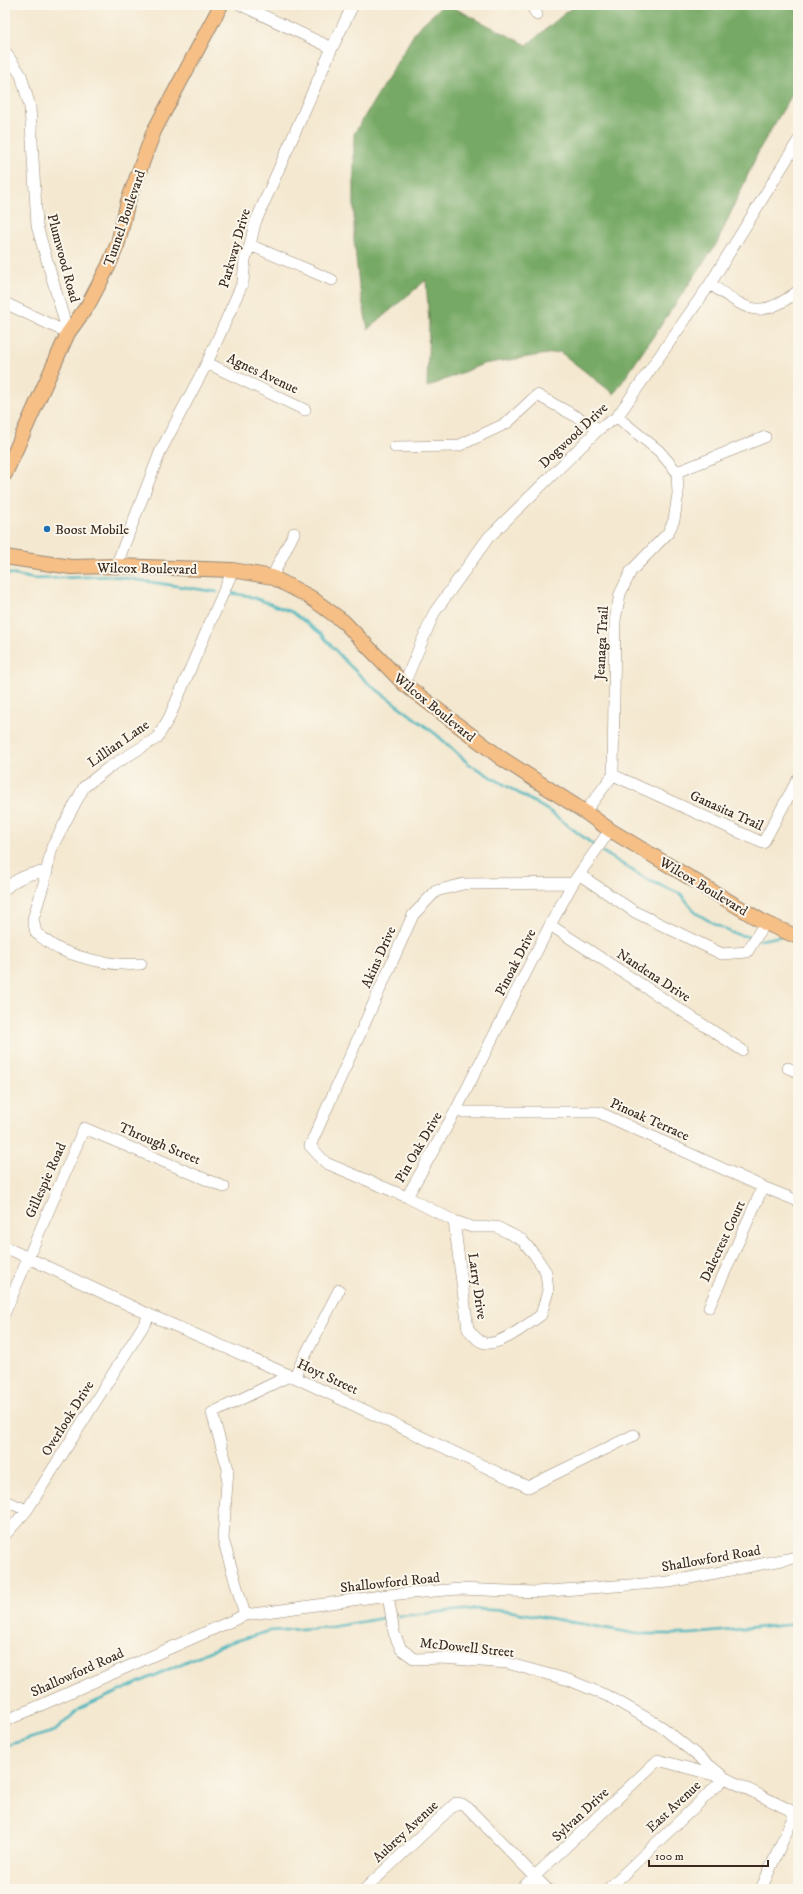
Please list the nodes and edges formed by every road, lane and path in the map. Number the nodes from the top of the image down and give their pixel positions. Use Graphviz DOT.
graph roads {
  1 [pos="221,5"];
  2 [pos="241,5"];
  3 [pos="353,5"];
  4 [pos="531,5"];
  5 [pos="537,16"];
  6 [pos="332,48"];
  7 [pos="5,52"];
  8 [pos="798,141"];
  9 [pos="250,246"];
  10 [pos="332,280"];
  11 [pos="710,284"];
  12 [pos="798,290"];
  13 [pos="5,303"];
  14 [pos="68,333"];
  15 [pos="207,363"];
  16 [pos="306,410"];
  17 [pos="617,417"];
  18 [pos="599,429"];
  19 [pos="765,437"];
  20 [pos="395,447"];
  21 [pos="677,472"];
  22 [pos="5,474"];
  23 [pos="294,534"];
  24 [pos="5,557"];
  25 [pos="116,566"];
  26 [pos="233,570"];
  27 [pos="272,577"];
  28 [pos="404,684"];
  29 [pos="613,775"];
  30 [pos="798,779"];
  31 [pos="585,812"];
  32 [pos="610,830"];
  33 [pos="47,872"];
  34 [pos="576,879"];
  35 [pos="5,889"];
  36 [pos="765,922"];
  37 [pos="550,925"];
  38 [pos="798,937"];
  39 [pos="141,964"];
  40 [pos="742,1050"];
  41 [pos="455,1112"];
  42 [pos="84,1128"];
  43 [pos="326,1163"];
  44 [pos="224,1187"];
  45 [pos="763,1187"];
  46 [pos="407,1197"];
  47 [pos="798,1201"];
  48 [pos="454,1221"];
  49 [pos="5,1247"];
  50 [pos="28,1256"];
  51 [pos="339,1290"];
  52 [pos="709,1307"];
  53 [pos="5,1312"];
  54 [pos="150,1315"];
  55 [pos="294,1377"];
  56 [pos="634,1435"];
  57 [pos="5,1501"];
  58 [pos="27,1510"];
  59 [pos="5,1535"];
  60 [pos="798,1557"];
  61 [pos="388,1596"];
  62 [pos="245,1615"];
  63 [pos="5,1721"];
  64 [pos="725,1778"];
  65 [pos="796,1814"];
  66 [pos="535,1876"];
  67 [pos="365,1889"];
  68 [pos="521,1889"];
  69 [pos="547,1889"];
  70 [pos="608,1889"];
  71 [pos="761,1889"];
  1 -- 14 [label="main road, Tunnel Boulevard"];
  2 -- 6 [label="street"];
  3 -- 6 [label="street, Parkway Drive"];
  4 -- 5 [label="street"];
  6 -- 9 [label="street, Parkway Drive"];
  7 -- 14 [label="street, Plumwood Road"];
  8 -- 11 [label="street, Dogwood Drive"];
  9 -- 10 [label="street"];
  9 -- 15 [label="street, Parkway Drive"];
  11 -- 12 [label="street"];
  11 -- 17 [label="street, Dogwood Drive"];
  13 -- 14 [label="street"];
  14 -- 22 [label="main road, Tunnel Boulevard"];
  15 -- 16 [label="street, Agnes Avenue"];
  15 -- 25 [label="street, Parkway Drive"];
  17 -- 18 [label="street, Dogwood Drive"];
  17 -- 21 [label="street"];
  18 -- 20 [label="street"];
  18 -- 28 [label="street, Dogwood Drive"];
  19 -- 21 [label="street"];
  21 -- 29 [label="street, Jeanaga Trail"];
  23 -- 27 [label="street"];
  24 -- 25 [label="main road, Wilcox Boulevard"];
  25 -- 26 [label="main road, Wilcox Boulevard"];
  26 -- 27 [label="main road, Wilcox Boulevard"];
  26 -- 33 [label="street, Lillian Lane"];
  27 -- 28 [label="main road, Wilcox Boulevard"];
  28 -- 31 [label="main road, Wilcox Boulevard"];
  29 -- 30 [label="street, Ganasita Trail"];
  29 -- 31 [label="street"];
  31 -- 32 [label="main road, Wilcox Boulevard"];
  32 -- 34 [label="street, Pinoak Drive"];
  32 -- 36 [label="main road, Wilcox Boulevard"];
  33 -- 35 [label="street"];
  33 -- 39 [label="street, Lillian Lane"];
  34 -- 36 [label="street"];
  34 -- 37 [label="street, Pinoak Drive"];
  34 -- 43 [label="street, Akins Drive"];
  36 -- 38 [label="main road, Wilcox Boulevard"];
  37 -- 40 [label="street, Nandena Drive"];
  37 -- 41 [label="street, Pinoak Drive"];
  41 -- 45 [label="street, Pinoak Terrace"];
  41 -- 46 [label="street, Pin Oak Drive"];
  42 -- 44 [label="street, Through Street"];
  42 -- 50 [label="street, Gillespie Road"];
  43 -- 46 [label="street, Larry Drive"];
  45 -- 47 [label="street, Pinoak Terrace"];
  45 -- 52 [label="street, Dalecrest Court"];
  46 -- 48 [label="street, Larry Drive"];
  48 -- 48 [label="street, Larry Drive"];
  49 -- 50 [label="street, Hoyt Street"];
  50 -- 53 [label="street, Gillespie Road"];
  50 -- 54 [label="street, Hoyt Street"];
  51 -- 55 [label="street"];
  54 -- 55 [label="street, Hoyt Street"];
  54 -- 58 [label="street, Overlook Drive"];
  55 -- 56 [label="street, Hoyt Street"];
  55 -- 62 [label="street"];
  57 -- 58 [label="street"];
  58 -- 59 [label="street, Overlook Drive"];
  60 -- 61 [label="street, Shallowford Road"];
  61 -- 62 [label="street, Shallowford Road"];
  61 -- 64 [label="street, McDowell Street"];
  62 -- 63 [label="street, Shallowford Road"];
  64 -- 65 [label="street"];
  64 -- 66 [label="street, Sylvan Drive"];
  64 -- 70 [label="street, East Avenue"];
  65 -- 71 [label="street"];
  66 -- 67 [label="street, Aubrey Avenue"];
  66 -- 68 [label="street, Sylvan Drive"];
  66 -- 69 [label="street"];
}
